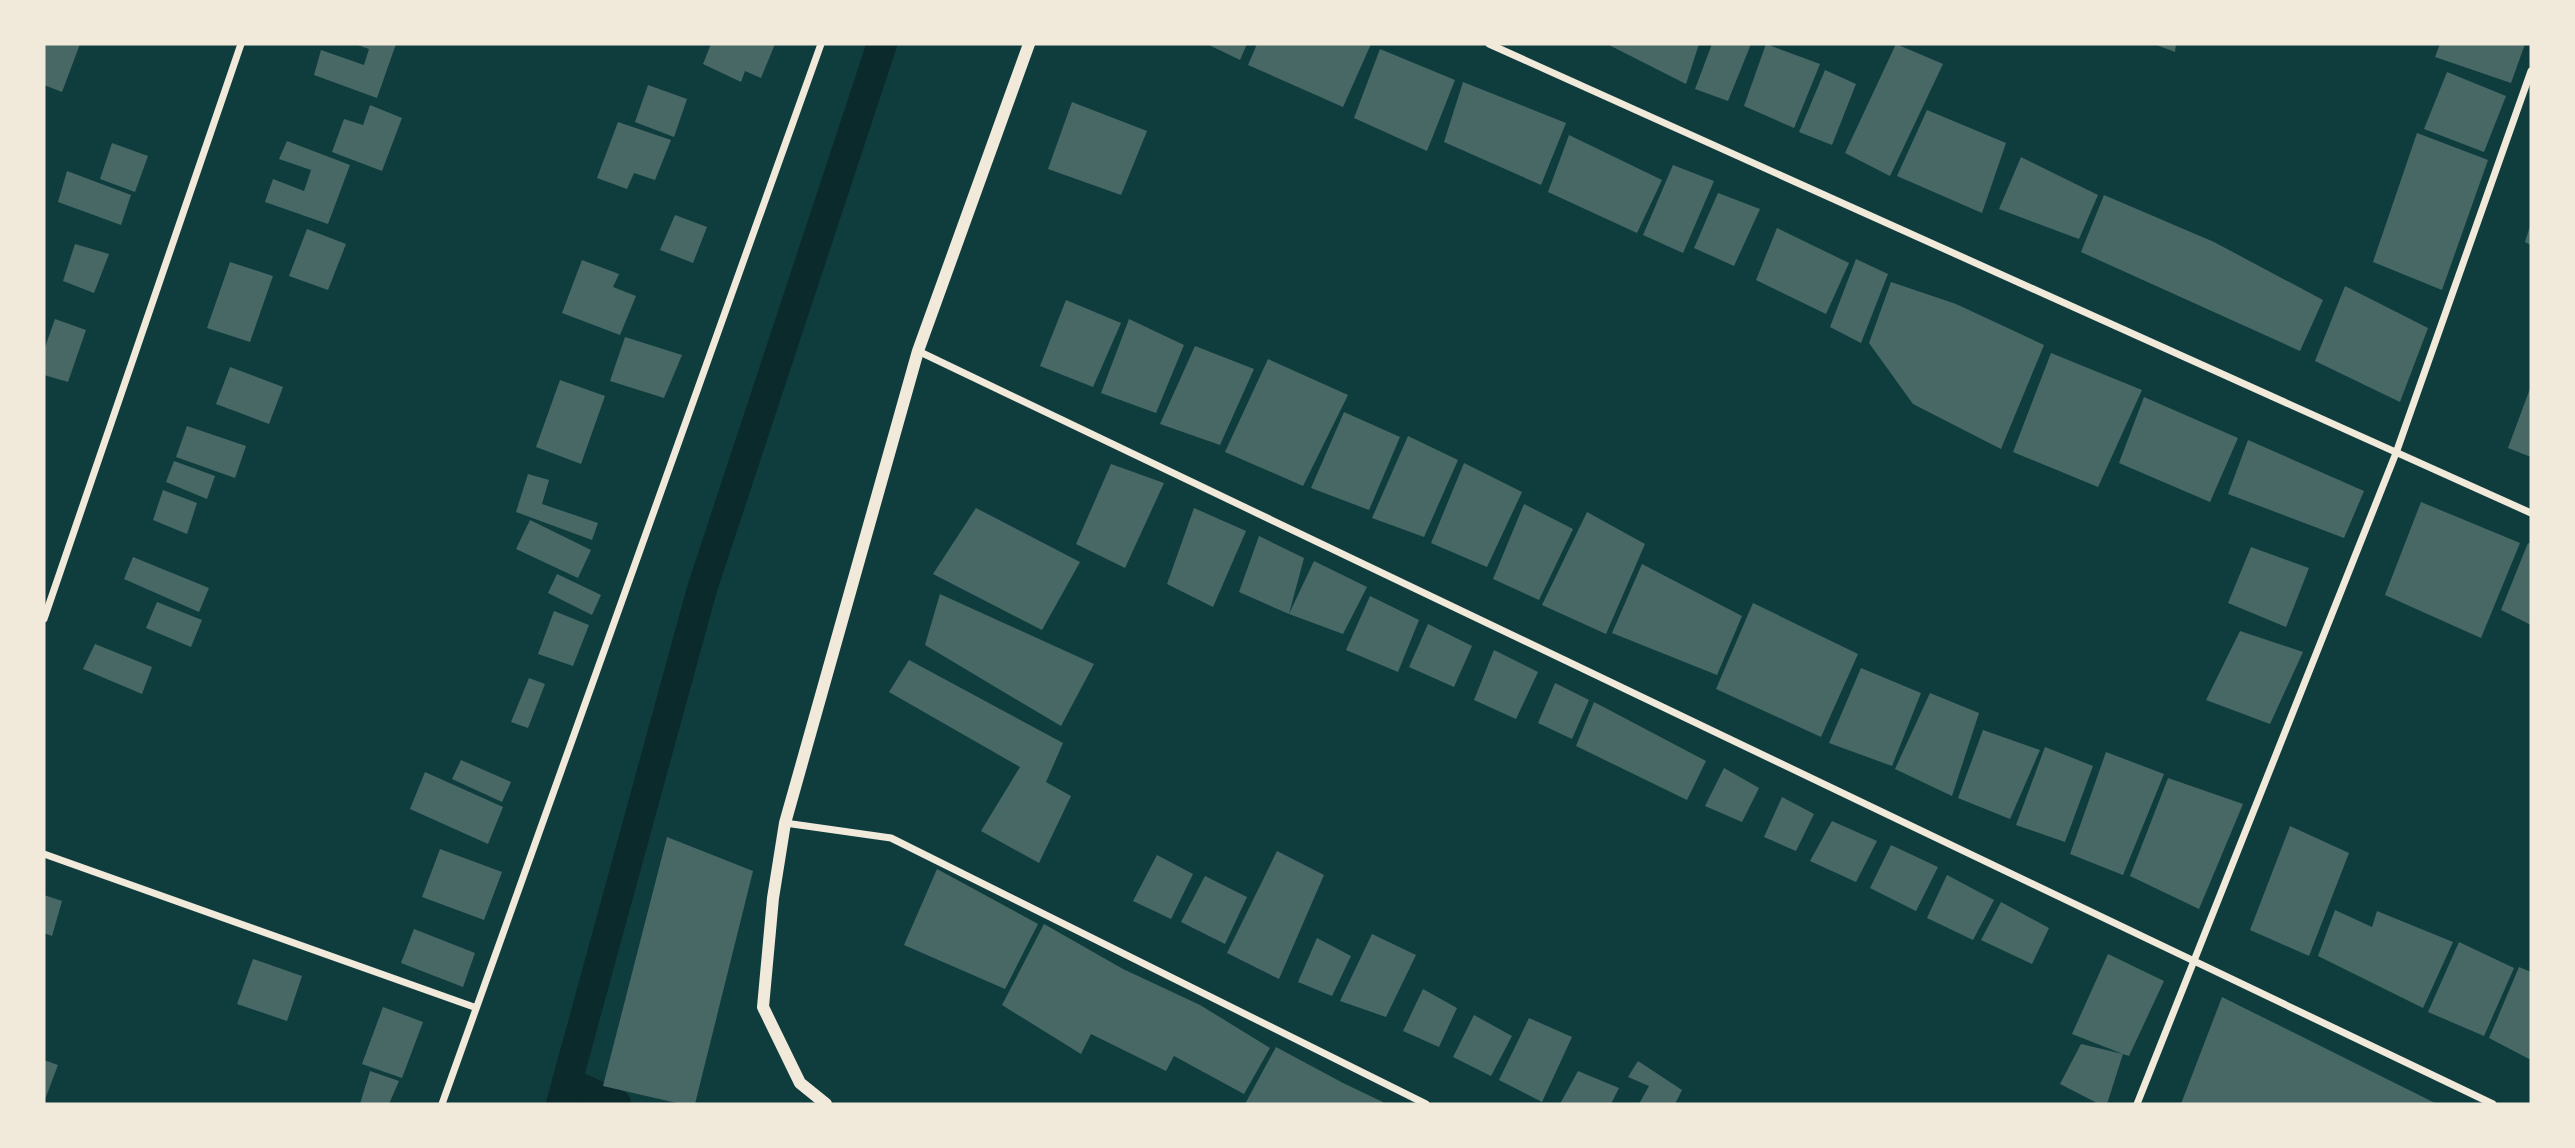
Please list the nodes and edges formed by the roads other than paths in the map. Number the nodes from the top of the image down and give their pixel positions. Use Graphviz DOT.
graph roads {
  1 [pos="241,44"];
  2 [pos="821,44"];
  3 [pos="1029,44"];
  4 [pos="1489,44"];
  5 [pos="2531,71"];
  6 [pos="918,351"];
  7 [pos="2396,453"];
  8 [pos="2531,513"];
  9 [pos="44,619"];
  10 [pos="785,823"];
  11 [pos="44,854"];
  12 [pos="2194,962"];
  13 [pos="474,1007"];
  14 [pos="442,1104"];
  15 [pos="826,1104"];
  16 [pos="1426,1104"];
  17 [pos="2137,1104"];
  18 [pos="2493,1104"];
  1 -- 9 [label="street"];
  2 -- 13 [label="street"];
  3 -- 6 [label="street"];
  4 -- 7 [label="street"];
  5 -- 7 [label="street"];
  6 -- 10 [label="street"];
  6 -- 12 [label="street"];
  7 -- 8 [label="street"];
  7 -- 12 [label="street"];
  10 -- 15 [label="street"];
  10 -- 16 [label="street"];
  11 -- 13 [label="street"];
  12 -- 17 [label="street"];
  12 -- 18 [label="street"];
  13 -- 14 [label="street"];
}
